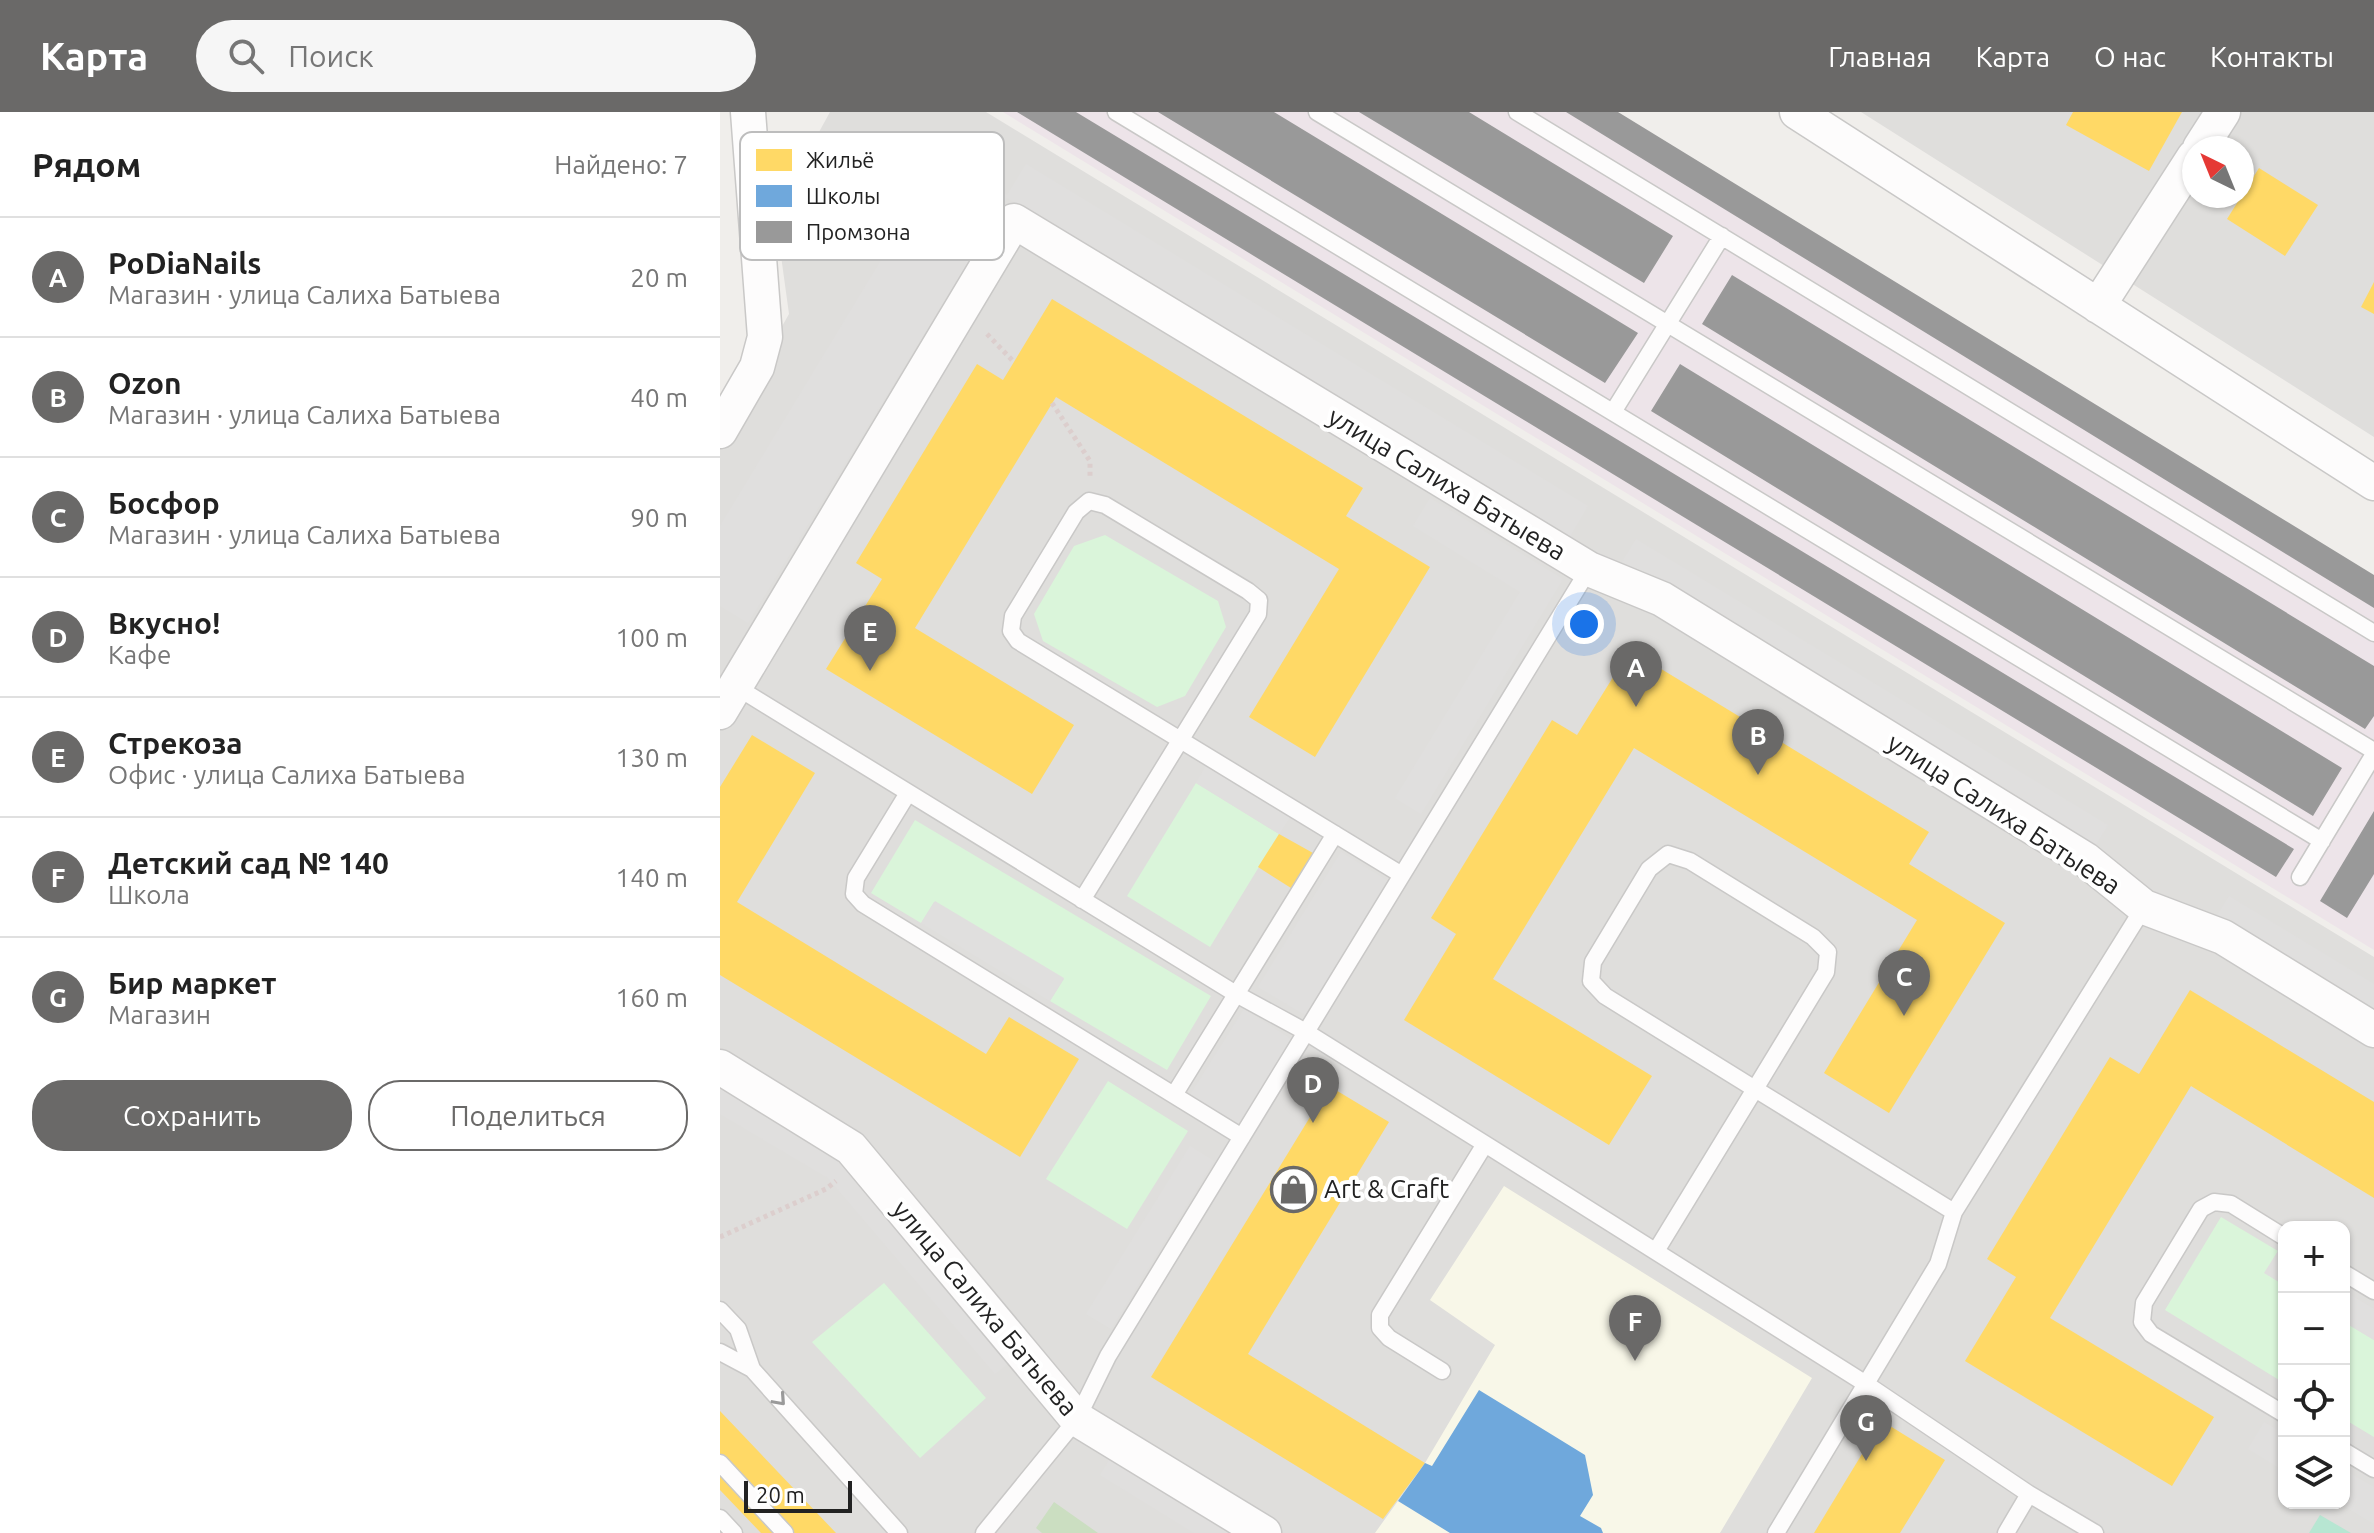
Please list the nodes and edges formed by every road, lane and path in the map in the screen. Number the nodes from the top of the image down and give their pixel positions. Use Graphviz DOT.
graph roads {
  1 [pos="748,112"];
  2 [pos="1116,112"];
  3 [pos="1317,112"];
  4 [pos="1517,112"];
  5 [pos="2223,112"];
  6 [pos="1802,113"];
  7 [pos="750,132"];
  8 [pos="2208,136"];
  9 [pos="2182,176"];
  10 [pos="1722,236"];
  11 [pos="1004,238"];
  12 [pos="759,260"];
  13 [pos="991,260"];
  14 [pos="2098,306"];
  15 [pos="1668,324"];
  16 [pos="1052,403"];
  17 [pos="1613,412"];
  18 [pos="720,431"];
  19 [pos="2374,483"];
  20 [pos="1089,501"];
  21 [pos="1589,569"];
  22 [pos="2374,633"];
  23 [pos="728,699"];
  24 [pos="1181,740"];
  25 [pos="2374,753"];
  26 [pos="908,793"];
  27 [pos="1335,834"];
  28 [pos="2322,841"];
  29 [pos="1402,875"];
  30 [pos="2300,877"];
  31 [pos="1082,900"];
  32 [pos="2144,907"];
  33 [pos="1236,994"];
  34 [pos="2374,1030"];
  35 [pos="1306,1032"];
  36 [pos="720,1067"];
  37 [pos="1755,1089"];
  38 [pos="1174,1095"];
  39 [pos="1242,1137"];
  40 [pos="1485,1144"];
  41 [pos="861,1159"];
  42 [pos="1954,1212"];
  43 [pos="2278,1233"];
  44 [pos="720,1237"];
  45 [pos="1656,1251"];
  46 [pos="2350,1277"];
  47 [pos="2374,1291"];
  48 [pos="720,1310"];
  49 [pos="720,1352"];
  50 [pos="752,1369"];
  51 [pos="1442,1371"];
  52 [pos="1866,1384"];
  53 [pos="2278,1410"];
  54 [pos="1077,1419"];
  55 [pos="2350,1455"];
  56 [pos="720,1463"];
  57 [pos="2374,1469"];
  58 [pos="2029,1494"];
  59 [pos="720,1518"];
  60 [pos="734,1533"];
  61 [pos="785,1533"];
  62 [pos="899,1533"];
  63 [pos="984,1533"];
  64 [pos="1264,1533"];
  65 [pos="1776,1533"];
  66 [pos="2006,1533"];
  67 [pos="2095,1533"];
  1 -- 7 [label="street"];
  2 -- 17 [label="lane"];
  3 -- 15 [label="lane"];
  4 -- 10 [label="lane"];
  5 -- 8 [label="street"];
  6 -- 14 [label="street"];
  9 -- 14 [label="street"];
  10 -- 15 [label="lane"];
  10 -- 22 [label="lane"];
  11 -- 21 [label="street, улица Салиха Батыева"];
  12 -- 18 [label="street"];
  13 -- 23 [label="street, улица Салиха Батыева"];
  14 -- 19 [label="street"];
  15 -- 17 [label="lane"];
  15 -- 25 [label="lane"];
  16 -- 20 [label="path"];
  17 -- 28 [label="lane"];
  20 -- 24 [label="lane"];
  20 -- 24 [label="lane"];
  21 -- 29 [label="lane"];
  21 -- 32 [label="street, улица Салиха Батыева"];
  23 -- 26 [label="lane"];
  24 -- 27 [label="lane"];
  24 -- 31 [label="lane"];
  25 -- 28 [label="lane"];
  26 -- 31 [label="lane"];
  26 -- 38 [label="lane"];
  27 -- 29 [label="lane"];
  27 -- 33 [label="lane"];
  28 -- 30 [label="lane"];
  29 -- 35 [label="lane"];
  31 -- 33 [label="lane"];
  32 -- 34 [label="street, улица Салиха Батыева"];
  32 -- 42 [label="lane"];
  33 -- 35 [label="lane"];
  33 -- 38 [label="lane"];
  35 -- 39 [label="lane"];
  35 -- 40 [label="lane"];
  36 -- 41 [label="street, улица Салиха Батыева"];
  37 -- 37 [label="lane"];
  37 -- 42 [label="lane"];
  37 -- 45 [label="lane"];
  38 -- 39 [label="lane"];
  39 -- 54 [label="lane"];
  40 -- 45 [label="lane"];
  40 -- 51 [label="lane"];
  41 -- 44 [label="path"];
  41 -- 54 [label="street, улица Салиха Батыева"];
  42 -- 52 [label="lane"];
  43 -- 53 [label="lane"];
  45 -- 52 [label="lane"];
  46 -- 47 [label="lane"];
  48 -- 50 [label="lane"];
  49 -- 50 [label="lane"];
  50 -- 62 [label="lane, one-way"];
  52 -- 58 [label="lane"];
  52 -- 65 [label="lane"];
  54 -- 63 [label="lane"];
  54 -- 64 [label="street, улица Салиха Батыева"];
  55 -- 57 [label="lane"];
  56 -- 61 [label="lane"];
  58 -- 66 [label="lane"];
  58 -- 67 [label="lane"];
  59 -- 60 [label="lane"];
}
